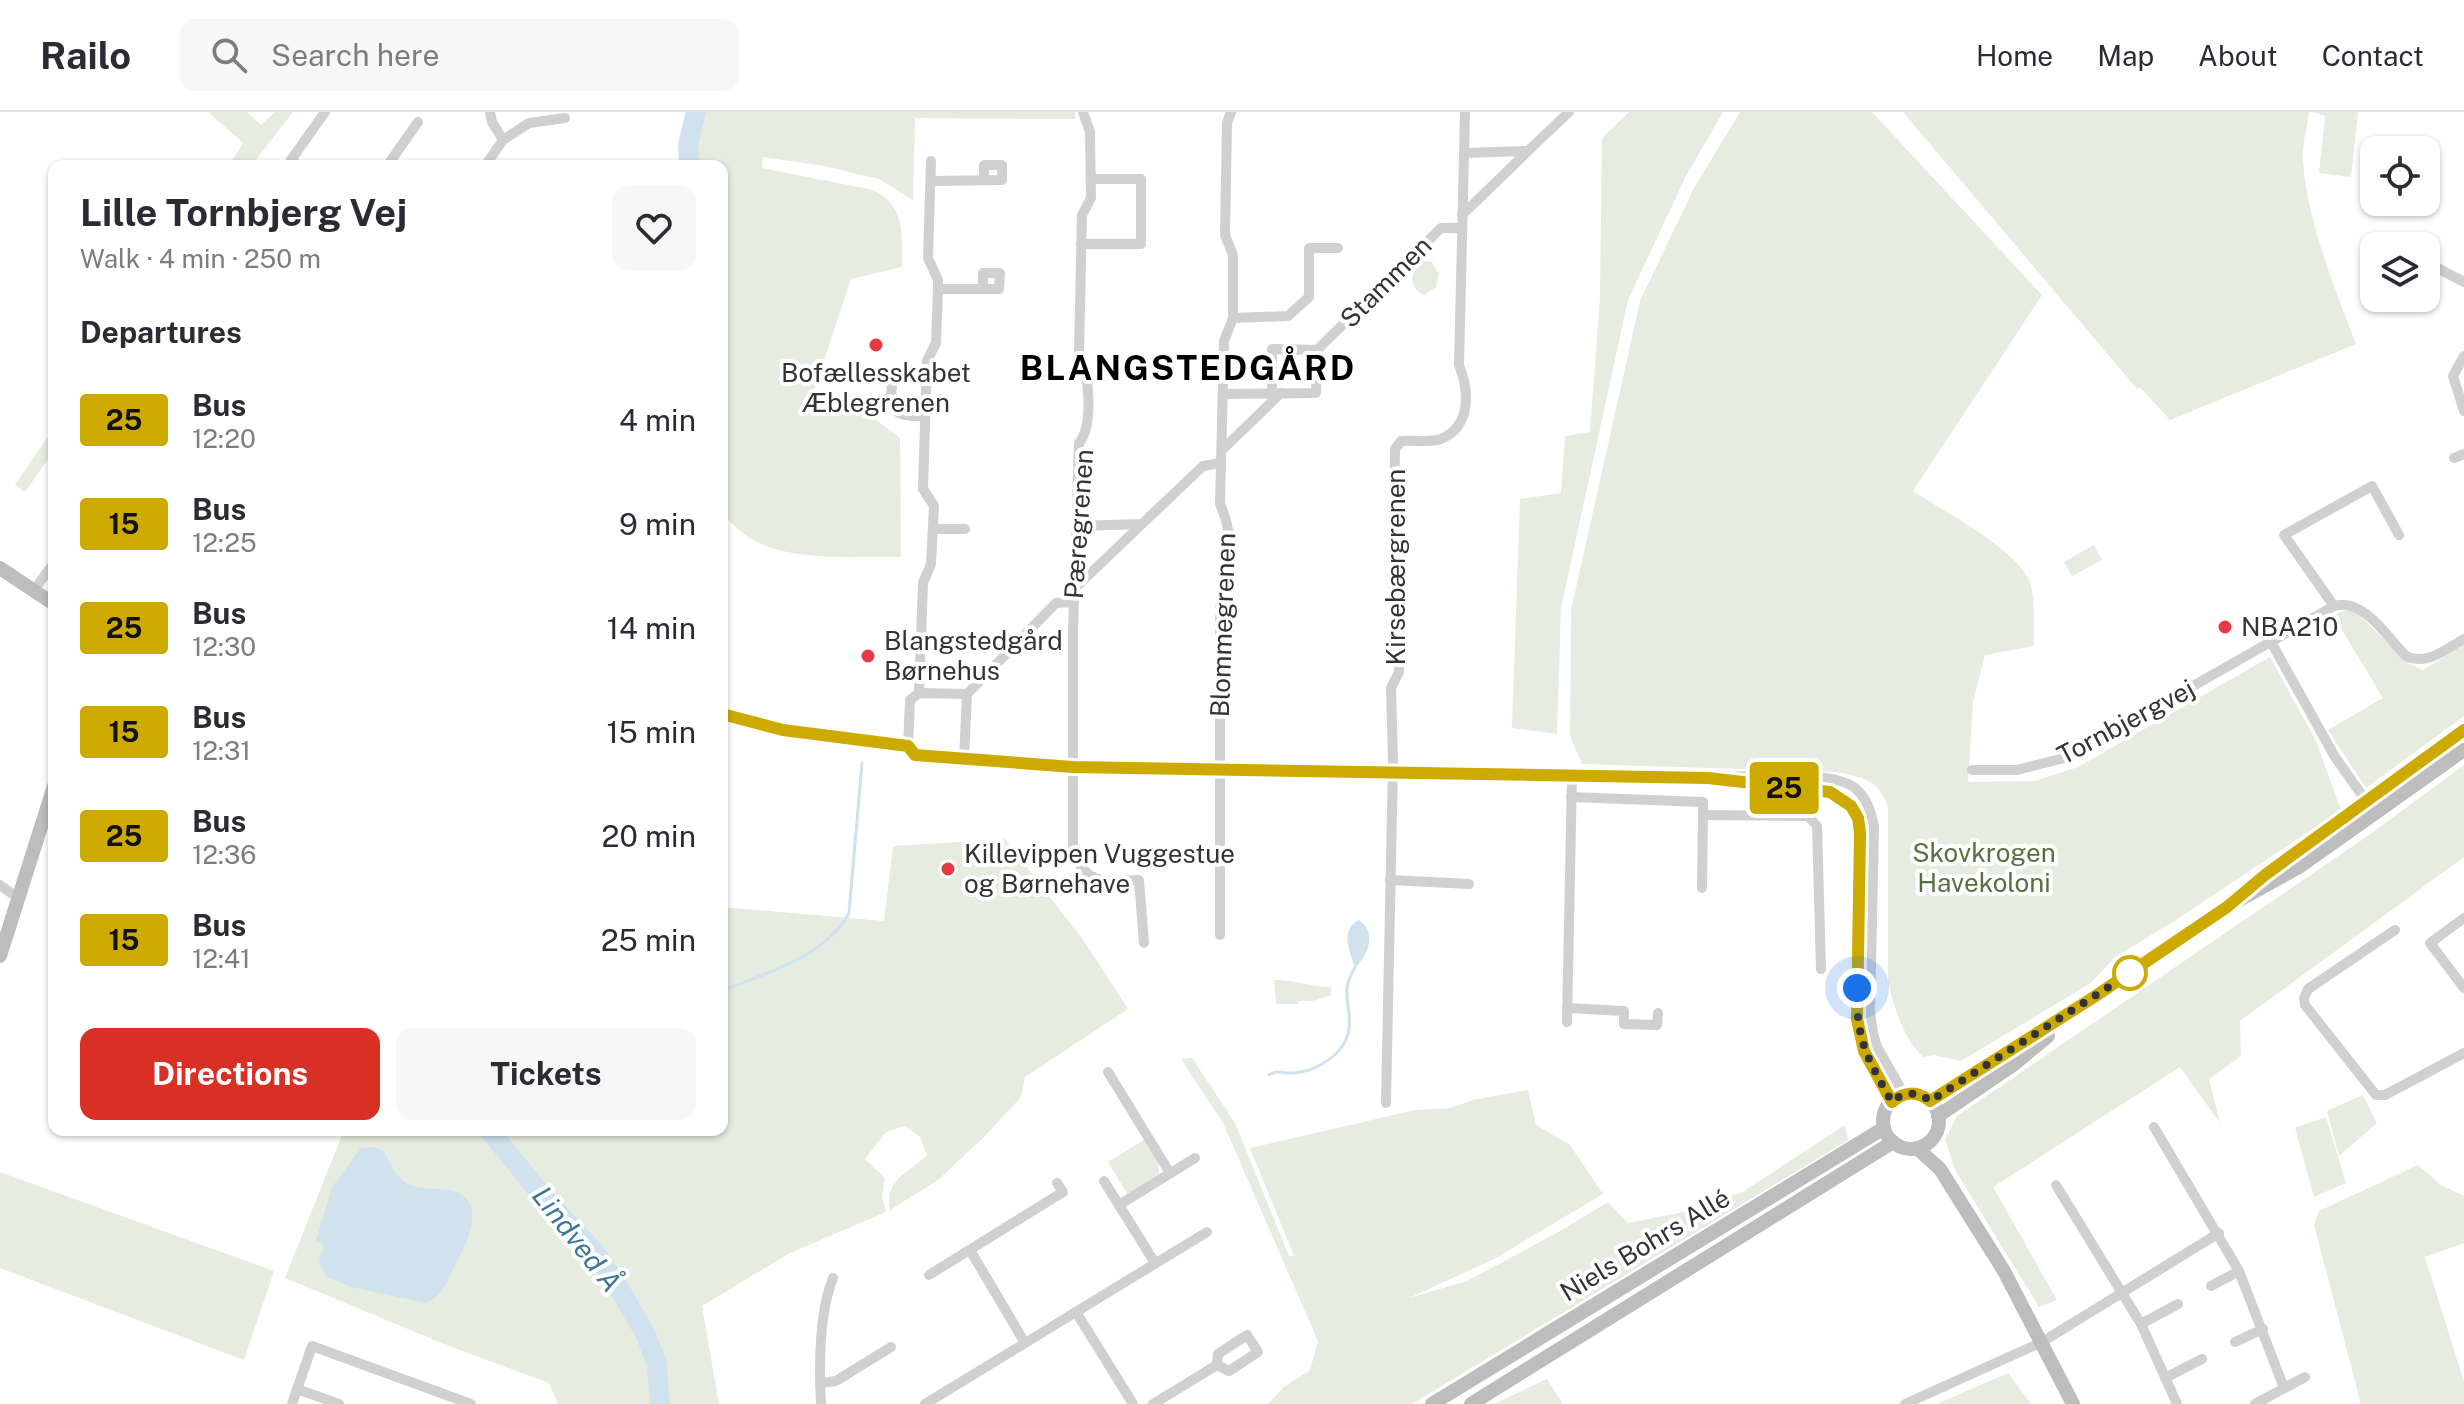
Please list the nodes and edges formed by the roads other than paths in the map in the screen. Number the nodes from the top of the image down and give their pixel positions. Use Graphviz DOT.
graph roads {
  1 [pos="325,112"];
  2 [pos="490,112"];
  3 [pos="1083,112"];
  4 [pos="1231,112"];
  5 [pos="1465,112"];
  6 [pos="1569,112"];
  7 [pos="565,118"];
  8 [pos="418,122"];
  9 [pos="503,140"];
  10 [pos="1528,151"];
  11 [pos="1464,153"];
  12 [pos="291,160"];
  13 [pos="391,160"];
  14 [pos="489,160"];
  15 [pos="931,161"];
  16 [pos="1091,179"];
  17 [pos="984,180"];
  18 [pos="931,181"];
  19 [pos="1462,215"];
  20 [pos="1461,228"];
  21 [pos="1081,244"];
  22 [pos="1338,248"];
  23 [pos="2440,269"];
  24 [pos="2464,282"];
  25 [pos="938,289"];
  26 [pos="983,289"];
  27 [pos="1233,318"];
  28 [pos="1317,350"];
  29 [pos="2464,356"];
  30 [pos="893,382"];
  31 [pos="1276,393"];
  32 [pos="1223,394"];
  33 [pos="2464,411"];
  34 [pos="925,416"];
  35 [pos="1222,450"];
  36 [pos="1221,463"];
  37 [pos="1142,524"];
  38 [pos="1076,526"];
  39 [pos="933,529"];
  40 [pos="965,529"];
  41 [pos="2399,535"];
  42 [pos="0,568"];
  43 [pos="48,571"];
  44 [pos="1074,589"];
  45 [pos="34,590"];
  46 [pos="48,600"];
  47 [pos="1074,602"];
  48 [pos="2334,606"];
  49 [pos="2464,639"];
  50 [pos="922,642"];
  51 [pos="957,642"];
  52 [pos="2271,642"];
  53 [pos="919,693"];
  54 [pos="967,694"];
  55 [pos="728,716"];
  56 [pos="2464,730"];
  57 [pos="908,746"];
  58 [pos="2464,750"];
  59 [pos="964,759"];
  60 [pos="1073,767"];
  61 [pos="1219,769"];
  62 [pos="1972,770"];
  63 [pos="1392,772"];
  64 [pos="1572,775"];
  65 [pos="1571,797"];
  66 [pos="48,805"];
  67 [pos="2372,808"];
  68 [pos="1703,815"];
  69 [pos="1390,880"];
  70 [pos="1469,884"];
  71 [pos="0,885"];
  72 [pos="1702,888"];
  73 [pos="18,898"];
  74 [pos="2464,918"];
  75 [pos="2395,930"];
  76 [pos="1220,935"];
  77 [pos="1144,943"];
  78 [pos="0,956"];
  79 [pos="1821,969"];
  80 [pos="2464,988"];
  81 [pos="2094,997"];
  82 [pos="1567,1008"];
  83 [pos="1658,1013"];
  84 [pos="1567,1022"];
  85 [pos="2464,1053"];
  86 [pos="1108,1072"];
  87 [pos="1898,1098"];
  88 [pos="1930,1101"];
  89 [pos="1386,1103"];
  90 [pos="1938,1116"];
  91 [pos="2154,1127"];
  92 [pos="1884,1128"];
  93 [pos="1931,1140"];
  94 [pos="1893,1142"];
  95 [pos="1917,1148"];
  96 [pos="1195,1158"];
  97 [pos="1940,1169"];
  98 [pos="1170,1173"];
  99 [pos="1104,1181"];
  100 [pos="1057,1183"];
  101 [pos="2056,1185"];
  102 [pos="1119,1205"];
  103 [pos="1207,1232"];
  104 [pos="2219,1233"];
  105 [pos="970,1250"];
  106 [pos="1155,1263"];
  107 [pos="2239,1271"];
  108 [pos="929,1275"];
  109 [pos="833,1278"];
  110 [pos="2211,1286"];
  111 [pos="2123,1293"];
  112 [pos="2178,1304"];
  113 [pos="1076,1312"];
  114 [pos="2141,1324"];
  115 [pos="2263,1329"];
  116 [pos="2042,1342"];
  117 [pos="2235,1342"];
  118 [pos="1025,1343"];
  119 [pos="891,1347"];
  120 [pos="2202,1359"];
  121 [pos="1217,1365"];
  122 [pos="2305,1377"];
  123 [pos="2165,1378"];
  124 [pos="820,1383"];
  125 [pos="2284,1388"];
  126 [pos="297,1389"];
  127 [pos="292,1404"];
  128 [pos="339,1404"];
  129 [pos="471,1404"];
  130 [pos="821,1404"];
  131 [pos="925,1404"];
  132 [pos="1133,1404"];
  133 [pos="1153,1404"];
  134 [pos="1432,1404"];
  135 [pos="1471,1404"];
  136 [pos="1905,1404"];
  137 [pos="2073,1404"];
  138 [pos="2177,1404"];
  139 [pos="2255,1404"];
  1 -- 12 [label="street"];
  2 -- 9 [label="street"];
  3 -- 16 [label="street, Pæregrenen"];
  4 -- 27 [label="street, Blommegrenen"];
  5 -- 11 [label="street, Kirsebærgrenen"];
  6 -- 10 [label="street"];
  7 -- 9 [label="street"];
  8 -- 13 [label="street"];
  9 -- 14 [label="street"];
  10 -- 11 [label="street"];
  10 -- 19 [label="street"];
  11 -- 19 [label="street, Kirsebærgrenen"];
  15 -- 18 [label="street"];
  16 -- 21 [label="street, Pæregrenen"];
  16 -- 21 [label="street"];
  17 -- 18 [label="street"];
  18 -- 25 [label="street"];
  19 -- 20 [label="street, Kirsebærgrenen"];
  20 -- 28 [label="street, Stammen"];
  20 -- 63 [label="street, Kirsebærgrenen"];
  21 -- 38 [label="street, Pæregrenen"];
  22 -- 27 [label="street"];
  23 -- 24 [label="street"];
  25 -- 26 [label="street"];
  25 -- 34 [label="street"];
  27 -- 32 [label="street, Blommegrenen"];
  28 -- 31 [label="street, Stammen"];
  28 -- 31 [label="street, Stammen"];
  29 -- 33 [label="street"];
  30 -- 34 [label="street"];
  31 -- 32 [label="street, Stammen"];
  31 -- 35 [label="street"];
  32 -- 35 [label="street, Blommegrenen"];
  34 -- 39 [label="street"];
  35 -- 36 [label="street, Blommegrenen"];
  36 -- 37 [label="street"];
  36 -- 61 [label="street, Blommegrenen"];
  37 -- 38 [label="street"];
  37 -- 44 [label="street"];
  38 -- 44 [label="street, Pæregrenen"];
  39 -- 40 [label="street"];
  39 -- 50 [label="street"];
  41 -- 48 [label="street"];
  42 -- 45 [label="street"];
  43 -- 45 [label="street"];
  44 -- 47 [label="street, Pæregrenen"];
  45 -- 46 [label="street"];
  47 -- 54 [label="street"];
  47 -- 60 [label="street, Pæregrenen"];
  48 -- 49 [label="street"];
  48 -- 52 [label="street, Tornbjergvej"];
  50 -- 51 [label="street"];
  50 -- 53 [label="street"];
  52 -- 62 [label="street, Tornbjergvej"];
  52 -- 67 [label="street"];
  53 -- 54 [label="street"];
  53 -- 57 [label="street"];
  54 -- 59 [label="street"];
  55 -- 57 [label="street"];
  56 -- 67 [label="street"];
  57 -- 59 [label="street"];
  58 -- 67 [label="street"];
  59 -- 60 [label="street"];
  60 -- 61 [label="street"];
  60 -- 77 [label="street, Pæregrenen"];
  61 -- 63 [label="street"];
  61 -- 76 [label="street, Blommegrenen"];
  63 -- 64 [label="street"];
  63 -- 69 [label="street, Kirsebærgrenen"];
  64 -- 65 [label="street"];
  64 -- 87 [label="street"];
  65 -- 68 [label="street"];
  65 -- 82 [label="street"];
  66 -- 73 [label="street"];
  67 -- 81 [label="street"];
  68 -- 72 [label="street"];
  68 -- 79 [label="street"];
  69 -- 70 [label="street"];
  69 -- 89 [label="street, Kirsebærgrenen"];
  71 -- 73 [label="street"];
  73 -- 78 [label="street"];
  74 -- 80 [label="street"];
  75 -- 85 [label="street"];
  81 -- 88 [label="street"];
  81 -- 90 [label="street"];
  82 -- 83 [label="street"];
  82 -- 84 [label="street"];
  86 -- 98 [label="street"];
  87 -- 88 [label="street"];
  87 -- 92 [label="street"];
  88 -- 90 [label="street"];
  90 -- 93 [label="street"];
  91 -- 104 [label="street"];
  92 -- 94 [label="street"];
  92 -- 134 [label="street, Niels Bohrs Allé"];
  93 -- 95 [label="street"];
  93 -- 97 [label="street"];
  94 -- 95 [label="street"];
  94 -- 135 [label="street, Niels Bohrs Allé"];
  95 -- 97 [label="street"];
  96 -- 98 [label="street"];
  97 -- 116 [label="street"];
  98 -- 102 [label="street"];
  99 -- 102 [label="street"];
  100 -- 105 [label="street"];
  101 -- 111 [label="street"];
  102 -- 106 [label="street"];
  103 -- 106 [label="street"];
  104 -- 107 [label="street"];
  104 -- 111 [label="street"];
  105 -- 108 [label="street"];
  105 -- 118 [label="street"];
  106 -- 113 [label="street"];
  107 -- 110 [label="street"];
  107 -- 115 [label="street"];
  109 -- 124 [label="street"];
  111 -- 114 [label="street"];
  111 -- 116 [label="street"];
  112 -- 114 [label="street"];
  113 -- 118 [label="street"];
  113 -- 132 [label="street"];
  114 -- 123 [label="street"];
  115 -- 117 [label="street"];
  115 -- 125 [label="street"];
  116 -- 136 [label="street"];
  116 -- 137 [label="street"];
  118 -- 131 [label="street"];
  119 -- 124 [label="street"];
  120 -- 123 [label="street"];
  121 -- 133 [label="street"];
  122 -- 125 [label="street"];
  123 -- 138 [label="street"];
  124 -- 130 [label="street"];
  125 -- 139 [label="street"];
  126 -- 127 [label="street"];
  126 -- 128 [label="street"];
  126 -- 129 [label="street"];
}
